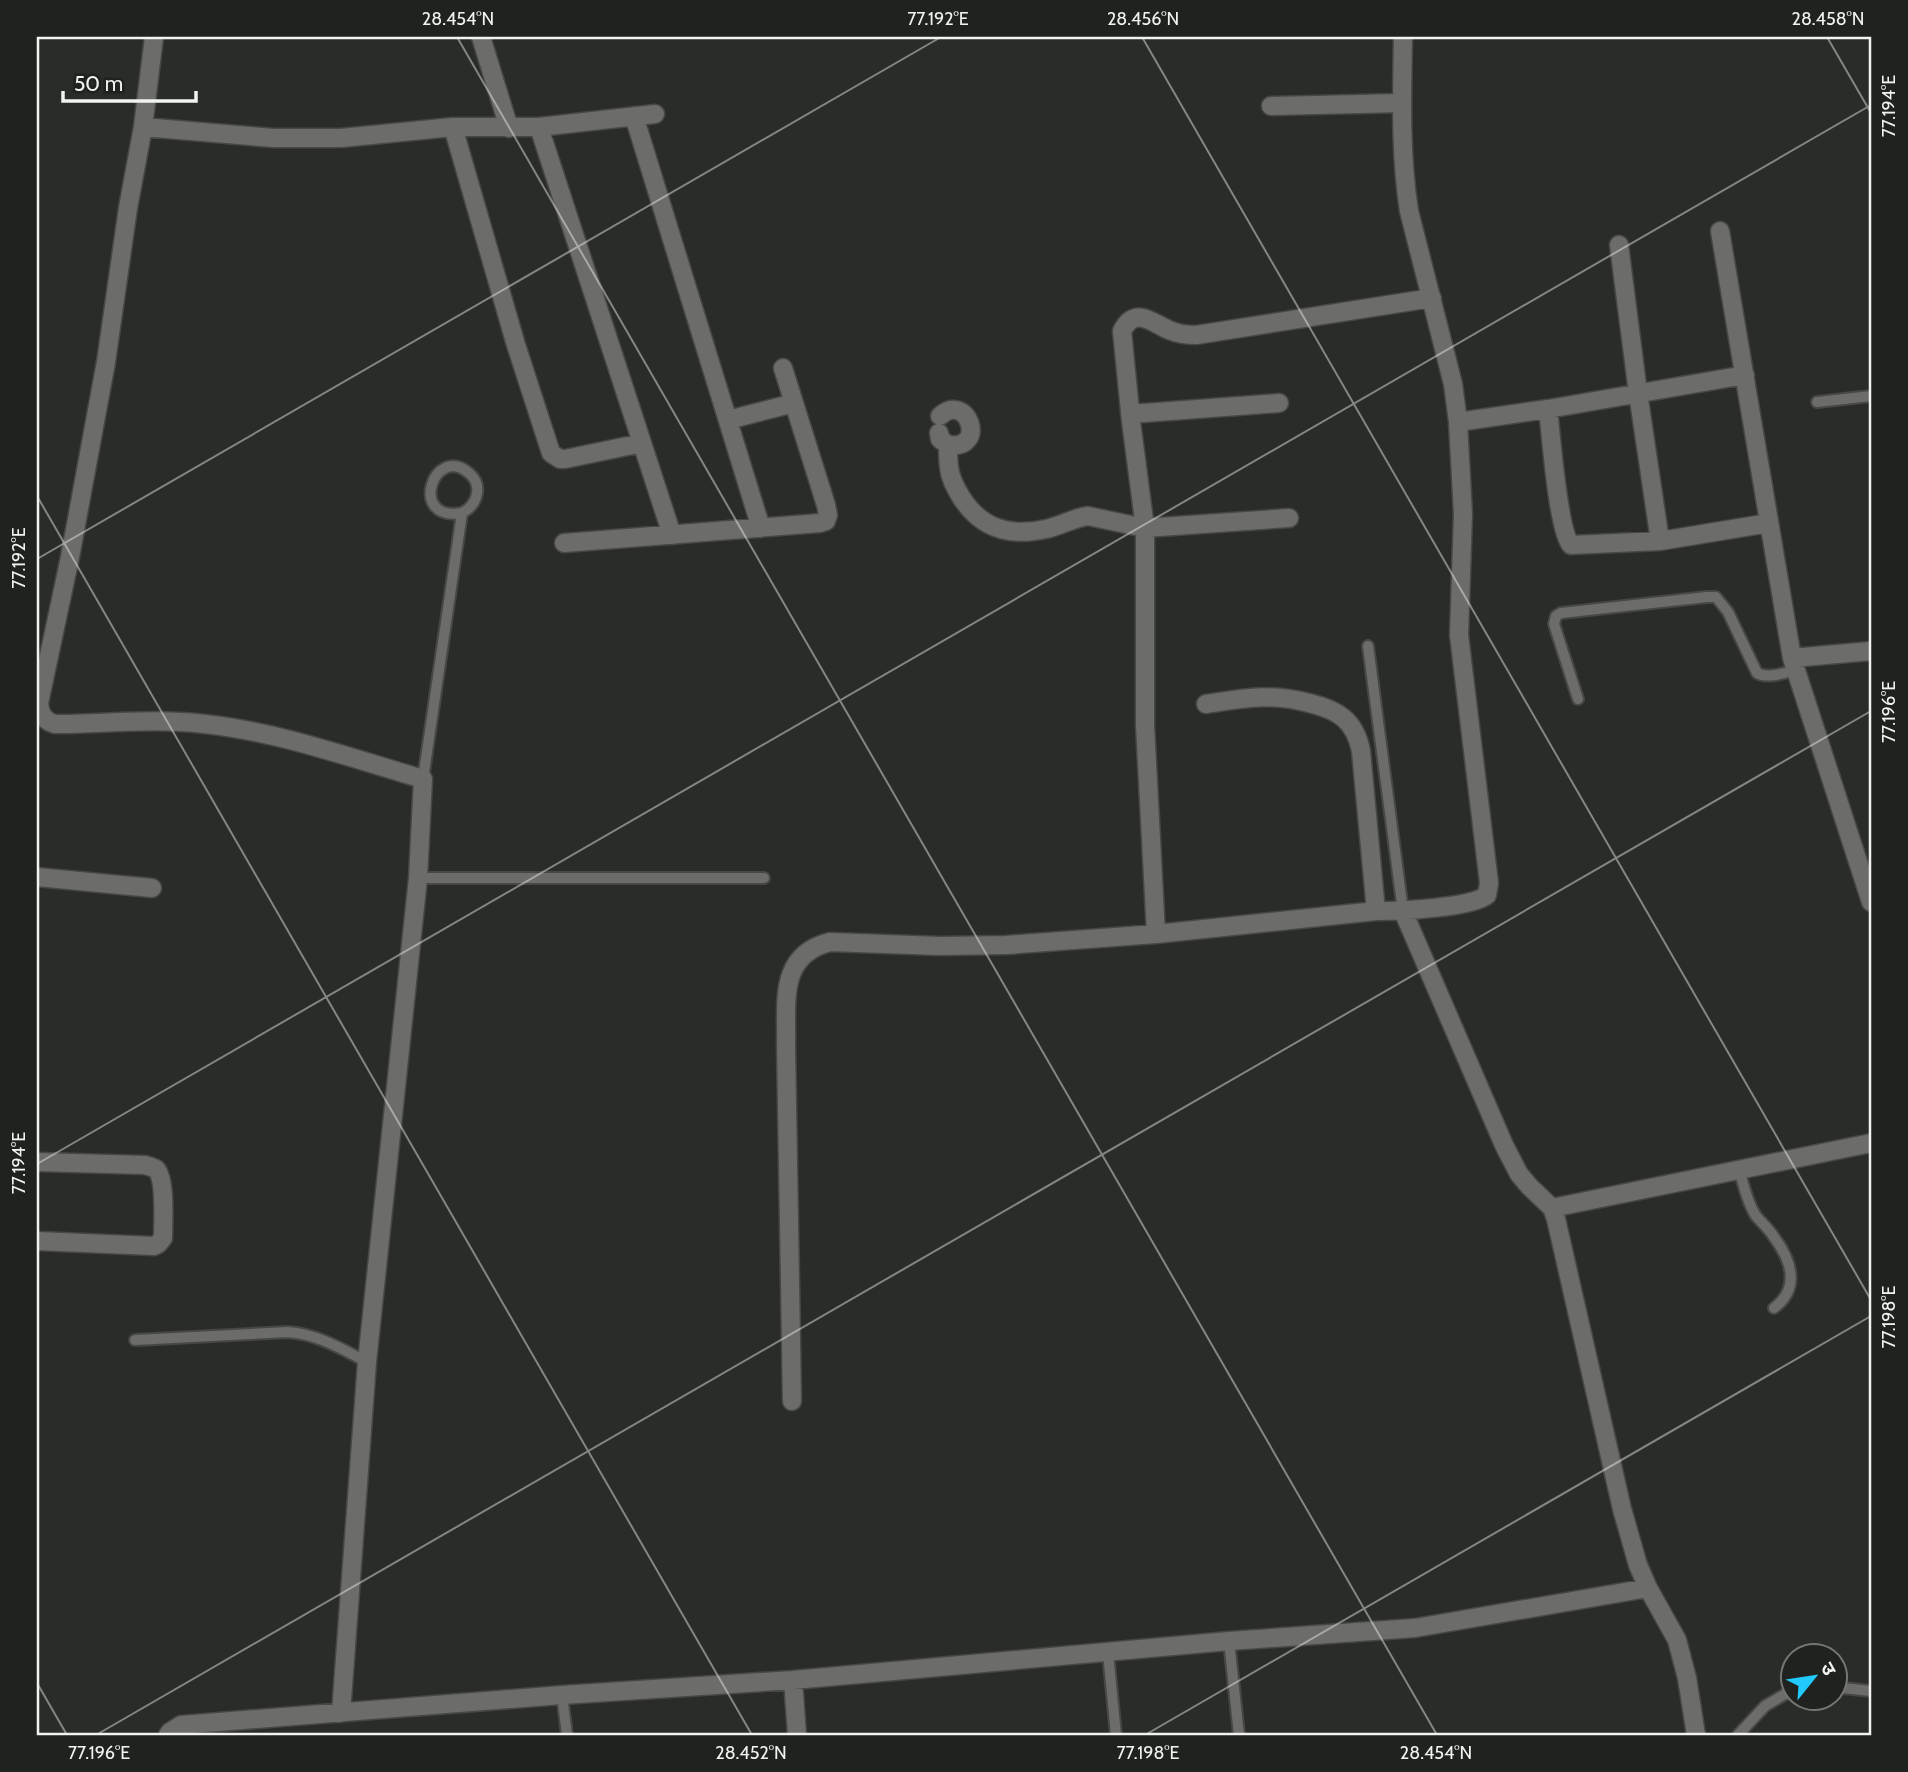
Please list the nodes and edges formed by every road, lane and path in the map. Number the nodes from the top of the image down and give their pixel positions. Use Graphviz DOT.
graph roads {
  1 [pos="154,37"];
  2 [pos="481,37"];
  3 [pos="1403,37"];
  4 [pos="1402,103"];
  5 [pos="1271,106"];
  6 [pos="655,114"];
  7 [pos="634,116"];
  8 [pos="143,127"];
  9 [pos="453,127"];
  10 [pos="539,127"];
  11 [pos="509,128"];
  12 [pos="1720,231"];
  13 [pos="1619,245"];
  14 [pos="1432,298"];
  15 [pos="783,368"];
  16 [pos="1745,375"];
  17 [pos="1638,393"];
  18 [pos="1871,396"];
  19 [pos="1817,402"];
  20 [pos="794,403"];
  21 [pos="1279,403"];
  22 [pos="1548,409"];
  23 [pos="1130,414"];
  24 [pos="728,420"];
  25 [pos="1458,422"];
  26 [pos="942,431"];
  27 [pos="642,443"];
  28 [pos="462,513"];
  29 [pos="1289,518"];
  30 [pos="1769,523"];
  31 [pos="761,528"];
  32 [pos="1145,528"];
  33 [pos="672,535"];
  34 [pos="1660,541"];
  35 [pos="564,543"];
  36 [pos="1368,646"];
  37 [pos="1871,651"];
  38 [pos="1794,664"];
  39 [pos="1578,699"];
  40 [pos="1206,704"];
  41 [pos="423,779"];
  42 [pos="37,877"];
  43 [pos="418,878"];
  44 [pos="764,878"];
  45 [pos="152,888"];
  46 [pos="1871,902"];
  47 [pos="1376,911"];
  48 [pos="1404,911"];
  49 [pos="1156,934"];
  50 [pos="1871,1143"];
  51 [pos="37,1162"];
  52 [pos="1739,1170"];
  53 [pos="1552,1208"];
  54 [pos="37,1241"];
  55 [pos="1774,1308"];
  56 [pos="135,1340"];
  57 [pos="368,1362"];
  58 [pos="792,1401"];
  59 [pos="1648,1588"];
  60 [pos="1229,1641"];
  61 [pos="1108,1653"];
  62 [pos="793,1680"];
  63 [pos="1848,1688"];
  64 [pos="1871,1691"];
  65 [pos="562,1695"];
  66 [pos="1778,1699"];
  67 [pos="341,1713"];
  68 [pos="168,1735"];
  69 [pos="567,1735"];
  70 [pos="797,1735"];
  71 [pos="1116,1735"];
  72 [pos="1239,1735"];
  73 [pos="1696,1735"];
  74 [pos="1738,1735"];
  1 -- 8 [label="street"];
  2 -- 11 [label="street"];
  3 -- 4 [label="street"];
  4 -- 5 [label="street"];
  4 -- 14 [label="street"];
  6 -- 7 [label="street"];
  7 -- 10 [label="street"];
  7 -- 24 [label="street"];
  8 -- 9 [label="street"];
  8 -- 41 [label="street"];
  9 -- 11 [label="street"];
  9 -- 27 [label="street"];
  10 -- 11 [label="street"];
  10 -- 27 [label="street"];
  12 -- 16 [label="street"];
  13 -- 17 [label="street"];
  14 -- 23 [label="street"];
  14 -- 25 [label="street"];
  15 -- 20 [label="street"];
  16 -- 17 [label="street"];
  16 -- 30 [label="street"];
  17 -- 22 [label="street"];
  17 -- 34 [label="street"];
  18 -- 19 [label="lane"];
  20 -- 24 [label="street"];
  20 -- 31 [label="street"];
  21 -- 23 [label="street"];
  22 -- 25 [label="street"];
  22 -- 34 [label="street"];
  23 -- 32 [label="street"];
  24 -- 31 [label="street"];
  25 -- 48 [label="street"];
  26 -- 32 [label="street"];
  27 -- 33 [label="street"];
  28 -- 28 [label="lane"];
  28 -- 41 [label="lane"];
  29 -- 32 [label="street"];
  30 -- 34 [label="street"];
  30 -- 38 [label="street"];
  31 -- 33 [label="street"];
  32 -- 49 [label="street"];
  33 -- 35 [label="street"];
  36 -- 48 [label="lane"];
  37 -- 38 [label="street"];
  38 -- 39 [label="lane"];
  38 -- 46 [label="street"];
  40 -- 47 [label="street"];
  41 -- 43 [label="street"];
  42 -- 45 [label="street"];
  43 -- 44 [label="lane"];
  43 -- 57 [label="street"];
  47 -- 48 [label="street"];
  47 -- 49 [label="street"];
  48 -- 53 [label="street"];
  49 -- 58 [label="street"];
  50 -- 52 [label="street"];
  51 -- 54 [label="street"];
  52 -- 53 [label="street"];
  52 -- 55 [label="lane"];
  53 -- 59 [label="street"];
  56 -- 57 [label="lane"];
  57 -- 67 [label="street"];
  59 -- 60 [label="street"];
  59 -- 73 [label="street"];
  60 -- 61 [label="street"];
  60 -- 72 [label="lane"];
  61 -- 62 [label="street"];
  61 -- 71 [label="lane"];
  62 -- 65 [label="street"];
  62 -- 70 [label="street"];
  63 -- 64 [label="lane"];
  65 -- 67 [label="street"];
  65 -- 69 [label="lane"];
  66 -- 74 [label="lane"];
  67 -- 68 [label="street"];
}
